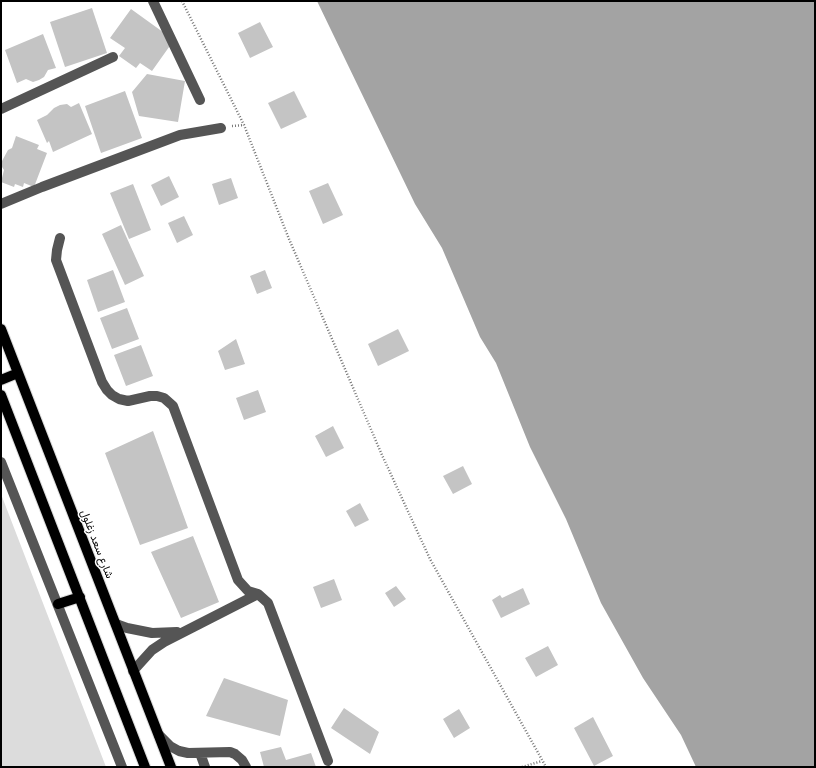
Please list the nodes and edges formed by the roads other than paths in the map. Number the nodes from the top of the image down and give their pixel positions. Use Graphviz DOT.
graph roads {
  1 [pos="154,1"];
  2 [pos="113,57"];
  3 [pos="200,100"];
  4 [pos="1,109"];
  5 [pos="221,128"];
  6 [pos="1,204"];
  7 [pos="60,238"];
  8 [pos="1,329"];
  9 [pos="18,373"];
  10 [pos="1,380"];
  11 [pos="1,395"];
  12 [pos="1,462"];
  13 [pos="258,594"];
  14 [pos="80,597"];
  15 [pos="58,604"];
  16 [pos="116,624"];
  17 [pos="189,628"];
  18 [pos="133,671"];
  19 [pos="158,733"];
  20 [pos="200,752"];
  21 [pos="328,761"];
  22 [pos="122,767"];
  23 [pos="145,767"];
  24 [pos="171,767"];
  25 [pos="205,767"];
  26 [pos="246,767"];
  1 -- 3 [label="street"];
  2 -- 4 [label="street"];
  5 -- 6 [label="street"];
  7 -- 13 [label="street"];
  8 -- 9 [label="main road, شارع سعد زغلول"];
  9 -- 10 [label="main road"];
  9 -- 16 [label="main road, شارع سعد زغلول"];
  11 -- 14 [label="main road"];
  12 -- 15 [label="street"];
  13 -- 17 [label="street"];
  13 -- 21 [label="street"];
  14 -- 15 [label="main road"];
  14 -- 23 [label="main road"];
  15 -- 22 [label="street"];
  16 -- 17 [label="street"];
  16 -- 18 [label="main road, شارع سعد زغلول"];
  17 -- 18 [label="street"];
  18 -- 19 [label="main road, شارع سعد زغلول"];
  19 -- 20 [label="street"];
  19 -- 24 [label="main road, شارع سعد زغلول"];
  20 -- 25 [label="street"];
  20 -- 26 [label="street"];
}
